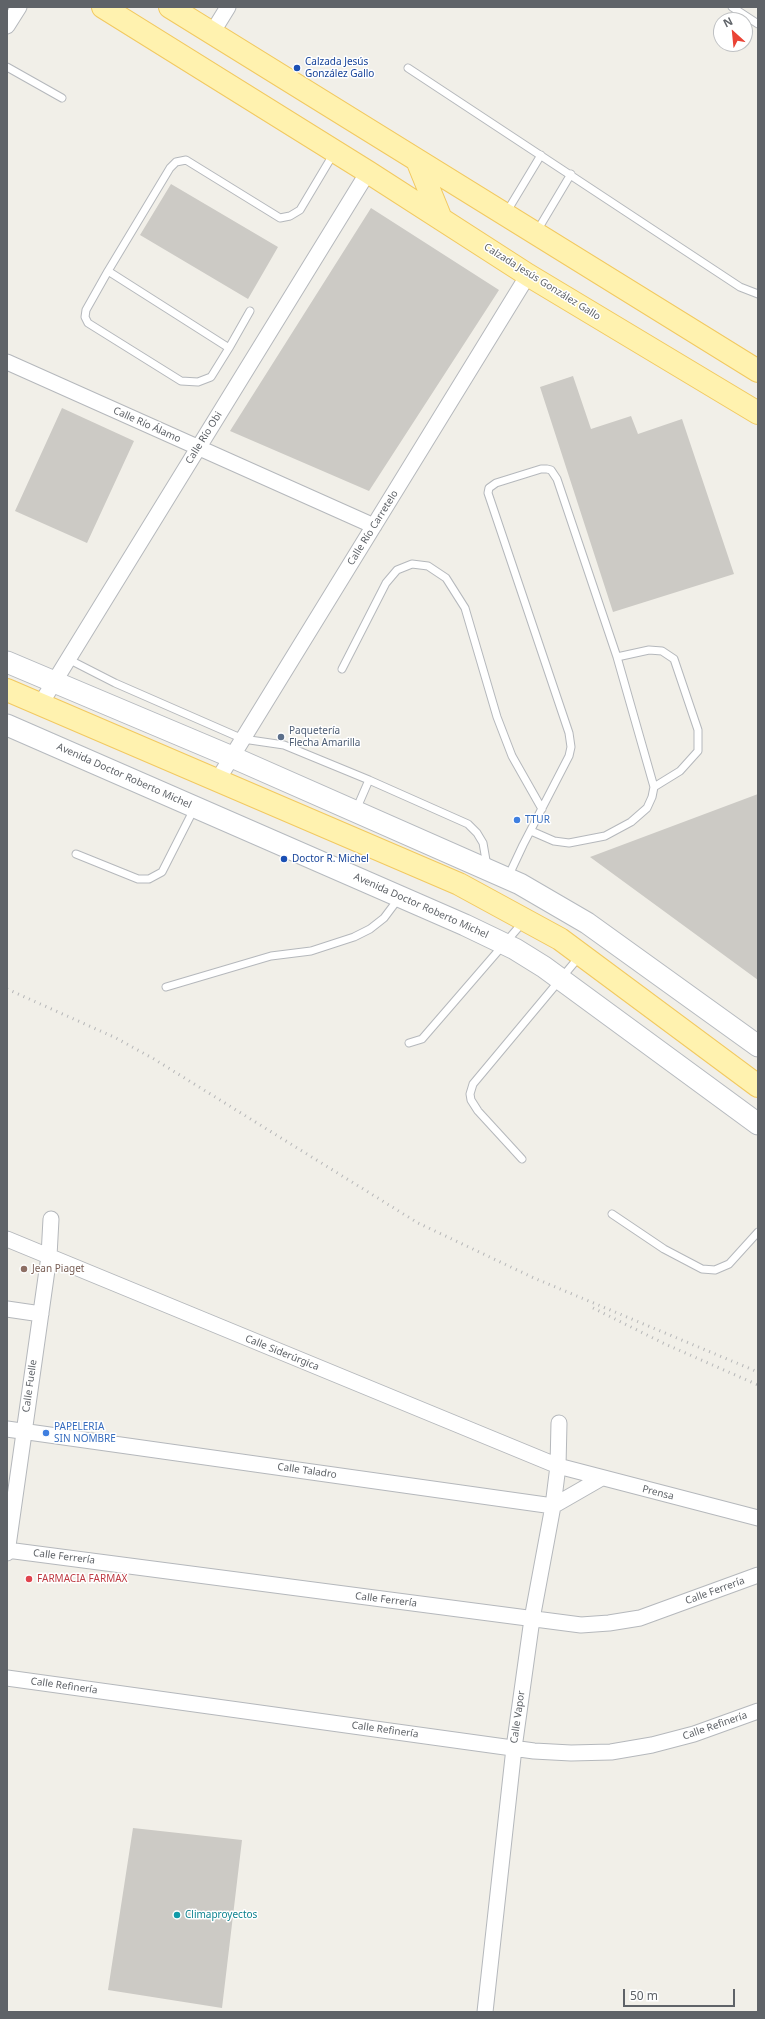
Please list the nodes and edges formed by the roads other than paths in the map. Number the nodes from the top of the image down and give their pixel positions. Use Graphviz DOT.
graph roads {
  1 [pos="19,7"];
  2 [pos="103,7"];
  3 [pos="228,7"];
  4 [pos="732,7"];
  5 [pos="178,9"];
  6 [pos="758,24"];
  7 [pos="7,26"];
  8 [pos="212,33"];
  9 [pos="7,67"];
  10 [pos="408,68"];
  11 [pos="62,98"];
  12 [pos="335,151"];
  13 [pos="541,155"];
  14 [pos="417,160"];
  15 [pos="368,172"];
  16 [pos="571,174"];
  17 [pos="505,214"];
  18 [pos="441,219"];
  19 [pos="536,233"];
  20 [pos="108,271"];
  21 [pos="528,275"];
  22 [pos="758,294"];
  23 [pos="250,311"];
  24 [pos="229,348"];
  25 [pos="7,362"];
  26 [pos="758,370"];
  27 [pos="758,413"];
  28 [pos="198,448"];
  29 [pos="374,526"];
  30 [pos="617,657"];
  31 [pos="68,659"];
  32 [pos="7,662"];
  33 [pos="342,669"];
  34 [pos="54,683"];
  35 [pos="7,690"];
  36 [pos="40,705"];
  37 [pos="7,724"];
  38 [pos="243,739"];
  39 [pos="232,757"];
  40 [pos="369,780"];
  41 [pos="217,781"];
  42 [pos="654,787"];
  43 [pos="195,807"];
  44 [pos="542,809"];
  45 [pos="355,812"];
  46 [pos="530,831"];
  47 [pos="76,854"];
  48 [pos="487,870"];
  49 [pos="507,879"];
  50 [pos="400,896"];
  51 [pos="525,920"];
  52 [pos="505,944"];
  53 [pos="581,954"];
  54 [pos="560,980"];
  55 [pos="166,987"];
  56 [pos="409,1043"];
  57 [pos="758,1046"];
  58 [pos="758,1086"];
  59 [pos="758,1124"];
  60 [pos="522,1159"];
  61 [pos="612,1214"];
  62 [pos="51,1219"];
  63 [pos="758,1232"];
  64 [pos="7,1238"];
  65 [pos="49,1256"];
  66 [pos="7,1309"];
  67 [pos="41,1314"];
  68 [pos="559,1423"];
  69 [pos="7,1429"];
  70 [pos="24,1431"];
  71 [pos="558,1466"];
  72 [pos="600,1478"];
  73 [pos="553,1506"];
  74 [pos="758,1518"];
  75 [pos="7,1551"];
  76 [pos="758,1575"];
  77 [pos="532,1619"];
  78 [pos="7,1678"];
  79 [pos="758,1711"];
  80 [pos="514,1748"];
  81 [pos="485,2012"];
  1 -- 7 [label="street"];
  2 -- 12 [label="main road, Calzada Jesús González Gallo"];
  3 -- 8 [label="street"];
  4 -- 6 [label="lane"];
  5 -- 8 [label="main road"];
  8 -- 14 [label="main road"];
  9 -- 11 [label="lane"];
  10 -- 13 [label="lane"];
  12 -- 15 [label="main road, Calzada Jesús González Gallo"];
  12 -- 20 [label="lane"];
  13 -- 16 [label="lane"];
  13 -- 17 [label="lane"];
  14 -- 17 [label="main road"];
  14 -- 18 [label="main road"];
  15 -- 18 [label="main road, Calzada Jesús González Gallo"];
  15 -- 28 [label="street, Calle Río Obi"];
  16 -- 19 [label="lane"];
  16 -- 22 [label="lane"];
  17 -- 19 [label="main road"];
  18 -- 21 [label="main road, Calzada Jesús González Gallo"];
  19 -- 26 [label="main road"];
  20 -- 24 [label="lane"];
  20 -- 24 [label="lane"];
  21 -- 27 [label="main road, Calzada Jesús González Gallo"];
  21 -- 29 [label="street, Calle Río Carretelo"];
  23 -- 24 [label="lane"];
  25 -- 28 [label="street, Calle Río Álamo"];
  28 -- 29 [label="street, Calle Río Álamo"];
  28 -- 31 [label="street, Calle Río Obi"];
  29 -- 38 [label="street, Calle Río Carretelo"];
  30 -- 42 [label="lane"];
  30 -- 42 [label="lane"];
  30 -- 44 [label="lane"];
  31 -- 34 [label="street, Calle Río Obi"];
  31 -- 38 [label="lane"];
  32 -- 34 [label="main road"];
  33 -- 44 [label="lane"];
  34 -- 36 [label="street, Calle Río Obi"];
  34 -- 39 [label="main road"];
  35 -- 36 [label="main road"];
  36 -- 41 [label="main road"];
  37 -- 43 [label="main road, Avenida Doctor Roberto Michel"];
  38 -- 39 [label="street, Calle Río Carretelo"];
  38 -- 40 [label="lane"];
  39 -- 41 [label="street, Calle Río Carretelo"];
  39 -- 45 [label="main road"];
  40 -- 45 [label="lane"];
  40 -- 48 [label="lane"];
  41 -- 51 [label="main road"];
  42 -- 46 [label="lane"];
  43 -- 47 [label="lane"];
  43 -- 50 [label="main road, Avenida Doctor Roberto Michel"];
  44 -- 46 [label="lane"];
  45 -- 48 [label="main road"];
  46 -- 49 [label="lane"];
  48 -- 49 [label="main road"];
  49 -- 57 [label="main road"];
  50 -- 52 [label="main road, Avenida Doctor Roberto Michel"];
  50 -- 55 [label="lane"];
  51 -- 52 [label="lane"];
  51 -- 53 [label="main road"];
  52 -- 54 [label="main road, Avenida Doctor Roberto Michel"];
  52 -- 56 [label="lane"];
  53 -- 54 [label="lane"];
  53 -- 58 [label="main road"];
  54 -- 59 [label="main road, Avenida Doctor Roberto Michel"];
  54 -- 60 [label="lane"];
  61 -- 63 [label="lane"];
  62 -- 65 [label="street, Calle Fuelle"];
  64 -- 65 [label="street, Calle Siderúrgica"];
  65 -- 67 [label="street, Calle Fuelle"];
  65 -- 71 [label="street, Calle Siderúrgica"];
  66 -- 67 [label="street"];
  67 -- 70 [label="street, Calle Fuelle"];
  68 -- 71 [label="street, Calle Vapor"];
  69 -- 70 [label="street, Calle Taladro"];
  70 -- 73 [label="street, Calle Taladro"];
  70 -- 75 [label="street, Calle Fuelle"];
  71 -- 72 [label="street, Prensa"];
  71 -- 73 [label="street, Calle Vapor"];
  72 -- 73 [label="street"];
  72 -- 74 [label="street, Prensa"];
  73 -- 77 [label="street, Calle Vapor"];
  75 -- 77 [label="street, Calle Ferrería"];
  76 -- 77 [label="street, Calle Ferrería"];
  77 -- 80 [label="street, Calle Vapor"];
  78 -- 80 [label="street, Calle Refinería"];
  79 -- 80 [label="street, Calle Refinería"];
  80 -- 81 [label="street, Calle Vapor"];
}
